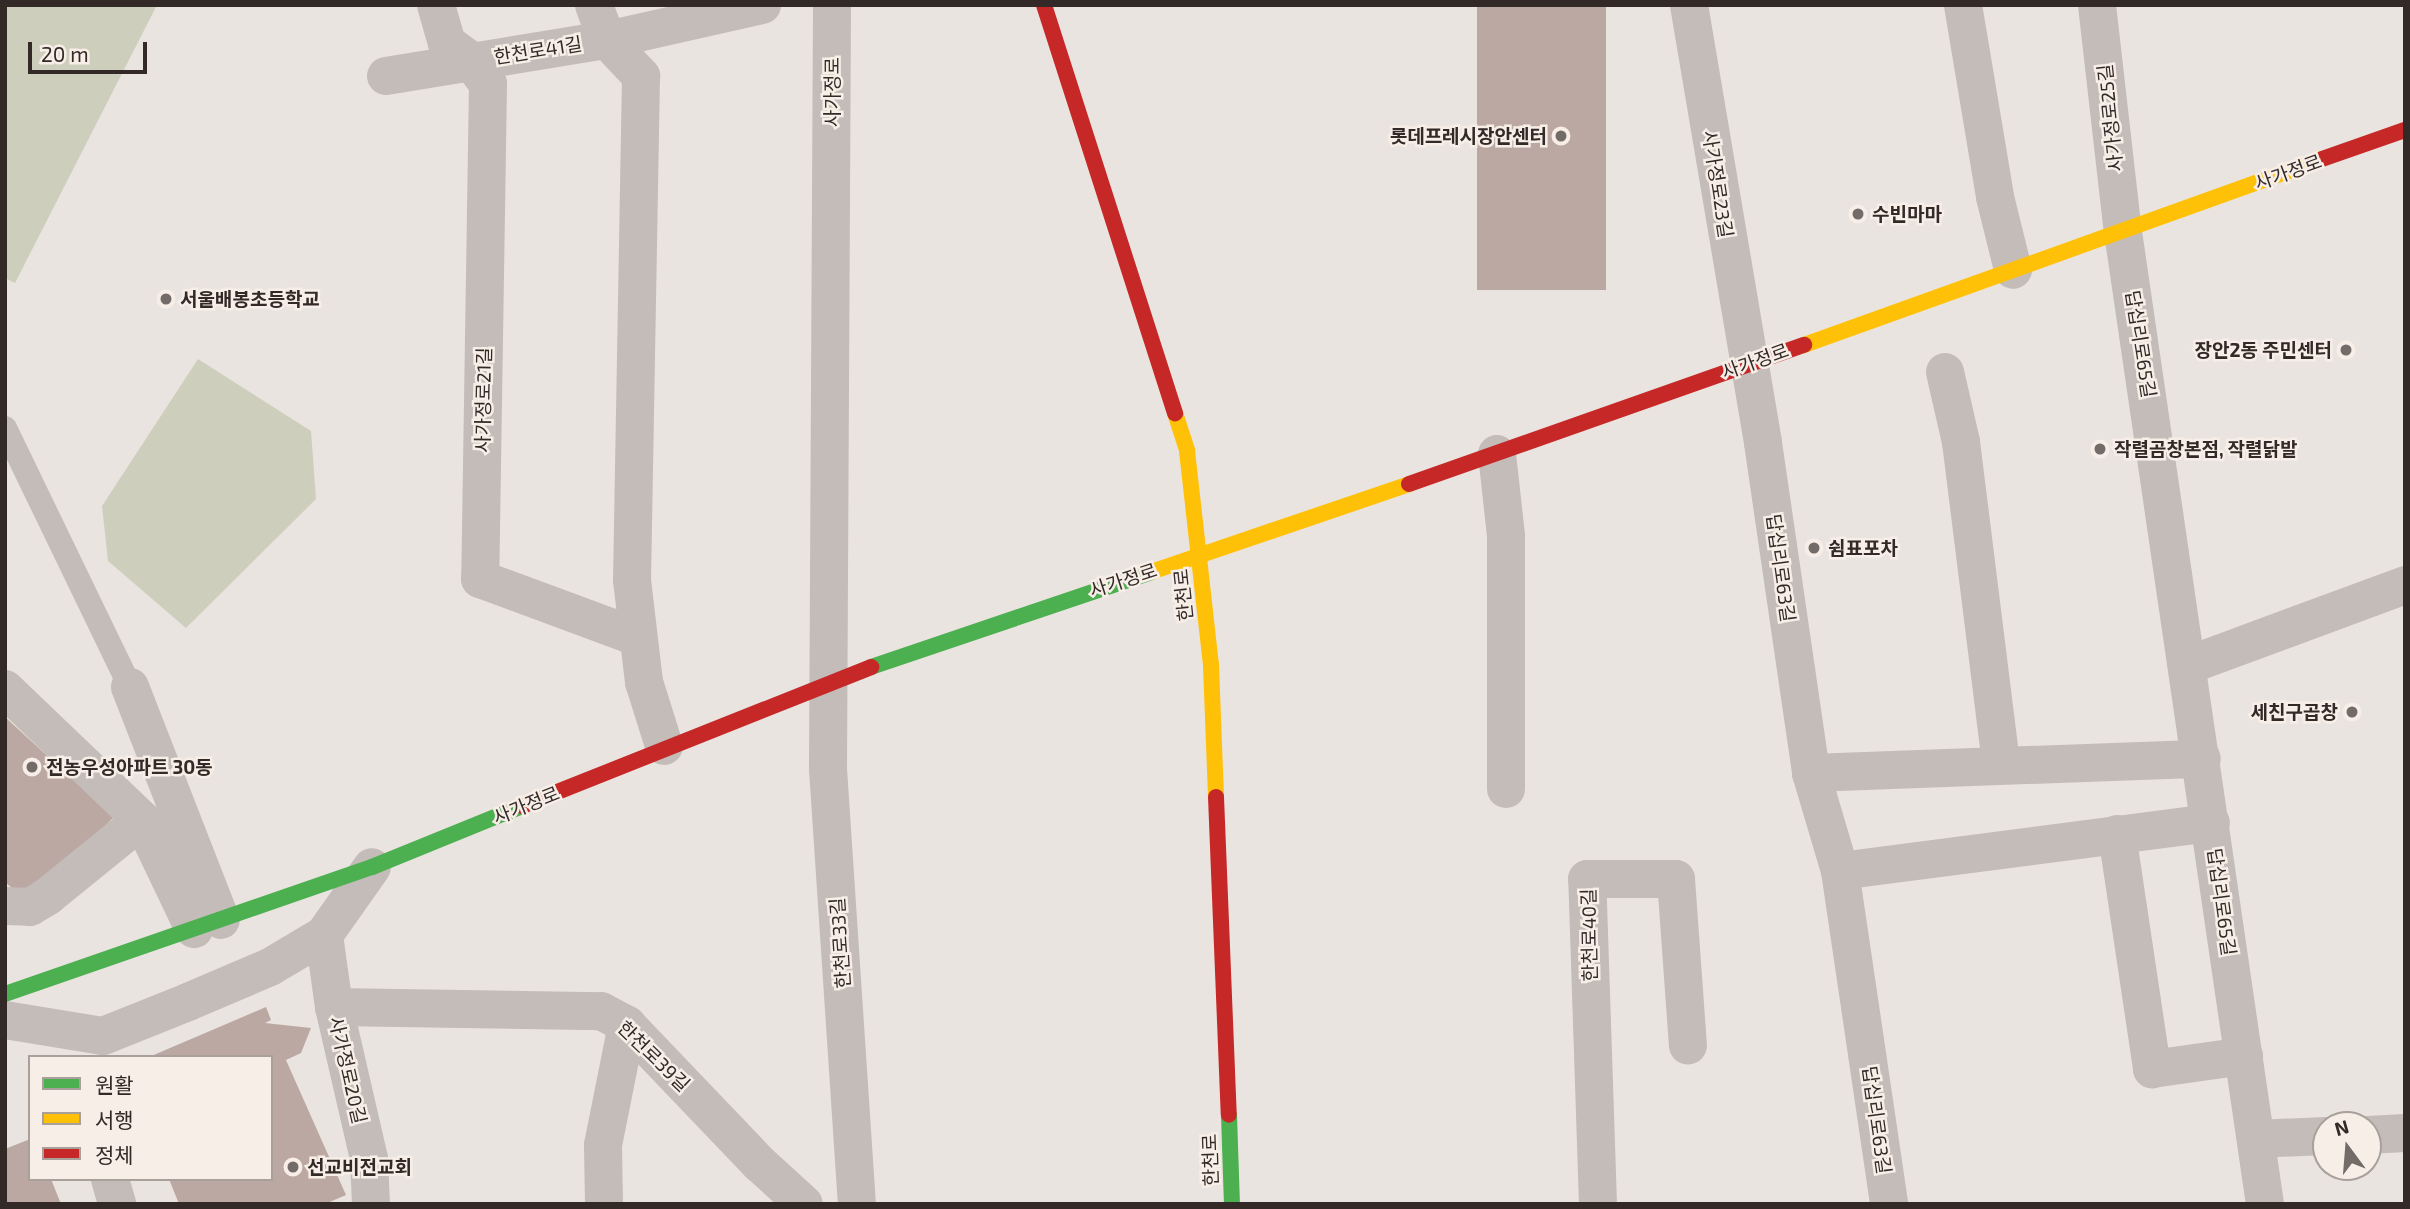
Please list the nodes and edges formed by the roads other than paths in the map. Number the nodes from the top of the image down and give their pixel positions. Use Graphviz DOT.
graph roads {
  1 [pos="436,5"];
  2 [pos="832,5"];
  3 [pos="1044,5"];
  4 [pos="1689,5"];
  5 [pos="1963,5"];
  6 [pos="2097,5"];
  7 [pos="754,6"];
  8 [pos="600,22"];
  9 [pos="470,60"];
  10 [pos="386,76"];
  11 [pos="2405,130"];
  12 [pos="2123,232"];
  13 [pos="2012,270"];
  14 [pos="1748,363"];
  15 [pos="1945,372"];
  16 [pos="5,428"];
  17 [pos="1497,454"];
  18 [pos="1200,555"];
  19 [pos="2405,585"];
  20 [pos="637,637"];
  21 [pos="2189,665"];
  22 [pos="828,682"];
  23 [pos="130,687"];
  24 [pos="5,689"];
  25 [pos="663,746"];
  26 [pos="2202,759"];
  27 [pos="2001,764"];
  28 [pos="1811,774"];
  29 [pos="1506,789"];
  30 [pos="142,820"];
  31 [pos="2211,822"];
  32 [pos="2116,834"];
  33 [pos="372,867"];
  34 [pos="1840,871"];
  35 [pos="5,906"];
  36 [pos="207,925"];
  37 [pos="324,935"];
  38 [pos="5,994"];
  39 [pos="334,1007"];
  40 [pos="5,1020"];
  41 [pos="627,1025"];
  42 [pos="63,1043"];
  43 [pos="1688,1046"];
  44 [pos="2244,1056"];
  45 [pos="2405,1133"];
  46 [pos="2382,1134"];
  47 [pos="2312,1137"];
  48 [pos="2256,1139"];
  49 [pos="111,1181"];
  50 [pos="117,1204"];
  51 [pos="371,1204"];
  52 [pos="604,1204"];
  53 [pos="804,1204"];
  54 [pos="857,1204"];
  55 [pos="1232,1204"];
  56 [pos="1598,1204"];
  57 [pos="1889,1204"];
  58 [pos="2265,1204"];
  1 -- 9 [label="street, 한천로41길"];
  2 -- 22 [label="street, 사가정로"];
  3 -- 18 [label="main road, 한천로"];
  4 -- 14 [label="street, 사가정로23길"];
  5 -- 13 [label="street"];
  6 -- 12 [label="street, 사가정로25길"];
  7 -- 8 [label="street, 한천로41길"];
  8 -- 9 [label="street, 한천로41길"];
  8 -- 20 [label="street"];
  9 -- 10 [label="street, 한천로41길"];
  9 -- 20 [label="street, 사가정로21길"];
  11 -- 12 [label="main road, 사가정로"];
  12 -- 13 [label="main road, 사가정로"];
  12 -- 21 [label="street, 답십리로65길"];
  13 -- 14 [label="main road, 사가정로"];
  14 -- 17 [label="main road, 사가정로"];
  14 -- 28 [label="street, 답십리로63길"];
  15 -- 27 [label="street"];
  16 -- 23 [label="lane"];
  17 -- 18 [label="main road, 사가정로"];
  17 -- 29 [label="street"];
  18 -- 22 [label="main road, 사가정로"];
  18 -- 55 [label="main road, 한천로"];
  19 -- 21 [label="street"];
  20 -- 25 [label="street"];
  21 -- 26 [label="street, 답십리로65길"];
  22 -- 25 [label="main road, 사가정로"];
  22 -- 54 [label="street, 한천로33길"];
  23 -- 36 [label="street"];
  24 -- 30 [label="street"];
  25 -- 33 [label="main road, 사가정로"];
  26 -- 27 [label="street"];
  26 -- 31 [label="street, 답십리로65길"];
  27 -- 28 [label="street"];
  28 -- 34 [label="street, 답십리로63길"];
  30 -- 35 [label="street"];
  30 -- 36 [label="street"];
  31 -- 32 [label="street"];
  31 -- 44 [label="street, 답십리로65길"];
  32 -- 34 [label="street"];
  32 -- 44 [label="street"];
  33 -- 36 [label="main road, 사가정로"];
  33 -- 37 [label="street"];
  34 -- 57 [label="street, 답십리로63길"];
  36 -- 38 [label="main road, 사가정로"];
  37 -- 39 [label="street, 사가정로20길"];
  37 -- 42 [label="street"];
  39 -- 41 [label="street, 한천로39길"];
  39 -- 51 [label="street, 사가정로20길"];
  40 -- 42 [label="street"];
  41 -- 52 [label="street"];
  41 -- 53 [label="street, 한천로39길"];
  43 -- 56 [label="street, 한천로40길"];
  44 -- 48 [label="street, 답십리로65길"];
  45 -- 46 [label="street"];
  47 -- 48 [label="street"];
  48 -- 58 [label="street, 답십리로65길"];
  49 -- 50 [label="street"];
}
